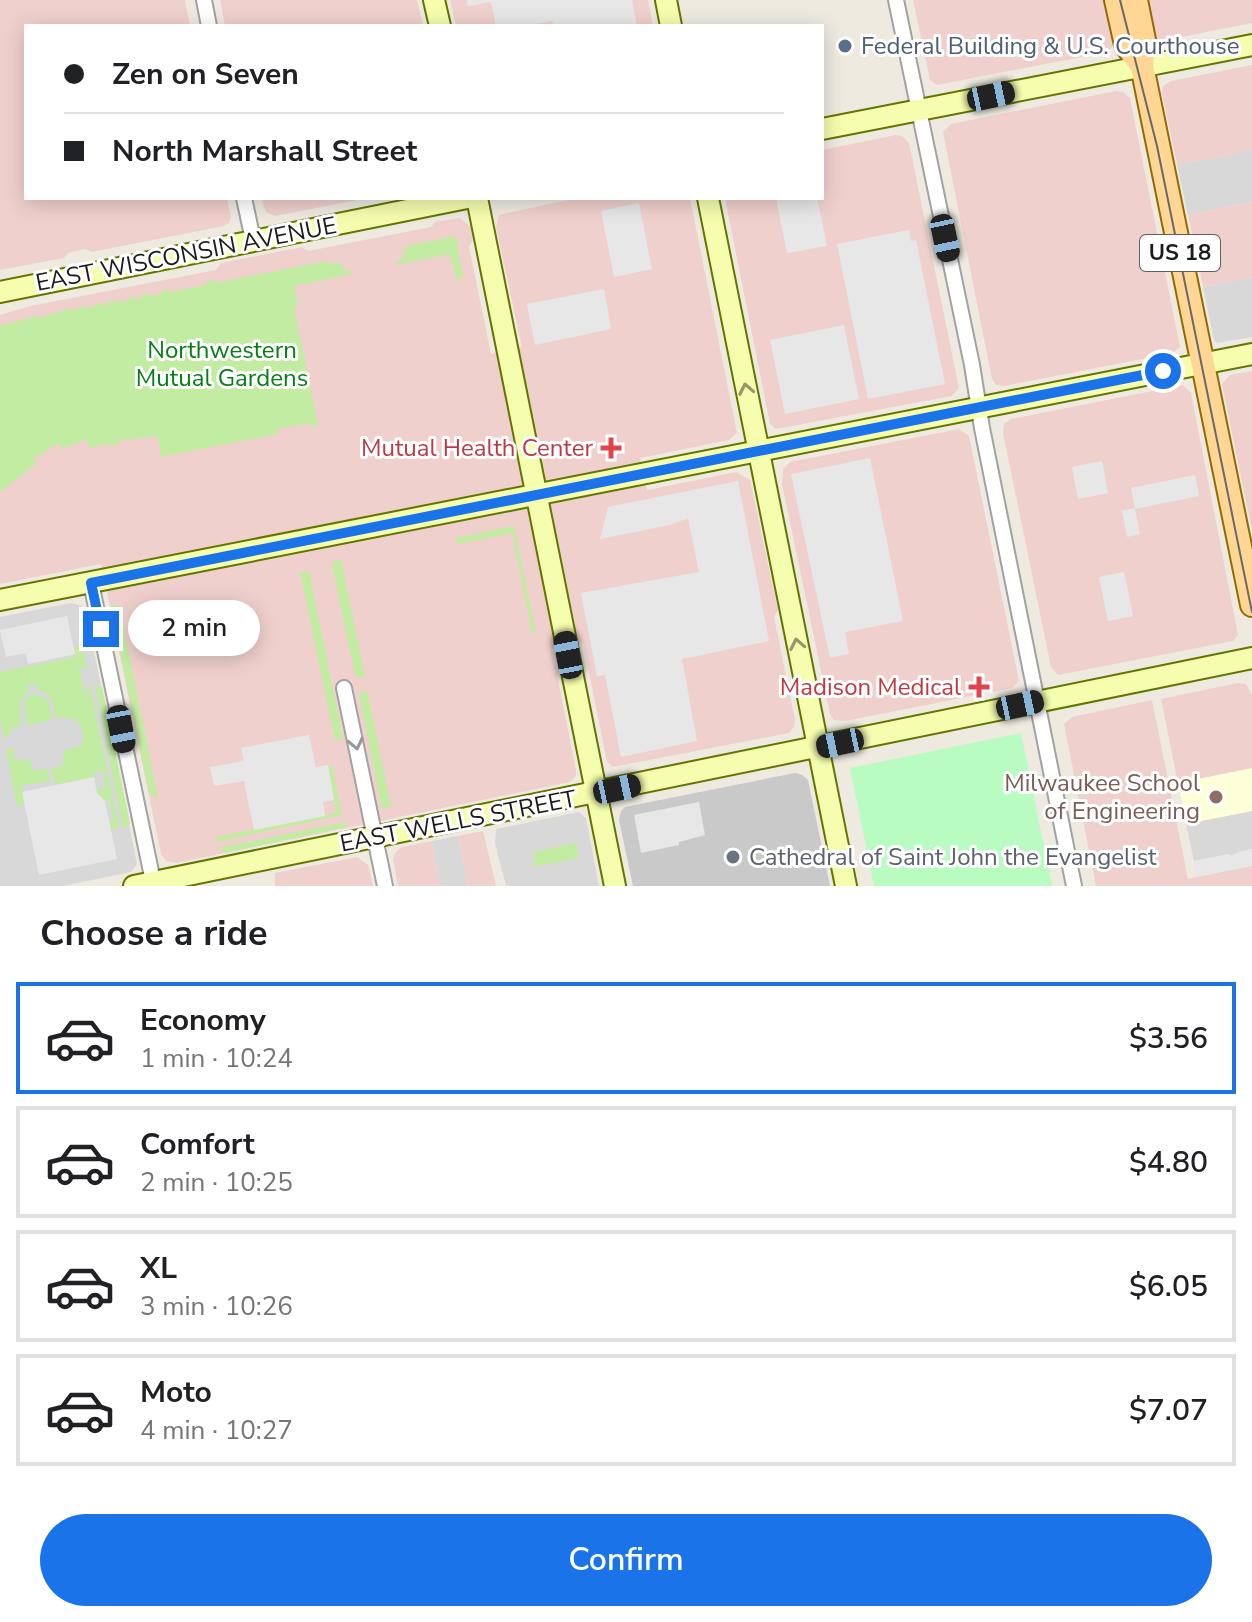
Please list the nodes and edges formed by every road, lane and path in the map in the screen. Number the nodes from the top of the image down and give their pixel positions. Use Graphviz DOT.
graph roads {
  1 [pos="204,0"];
  2 [pos="434,0"];
  3 [pos="666,0"];
  4 [pos="896,0"];
  5 [pos="1116,0"];
  6 [pos="1136,0"];
  7 [pos="209,24"];
  8 [pos="440,24"];
  9 [pos="671,24"];
  10 [pos="1252,45"];
  11 [pos="1142,66"];
  12 [pos="919,110"];
  13 [pos="824,129"];
  14 [pos="244,200"];
  15 [pos="457,200"];
  16 [pos="477,200"];
  17 [pos="708,200"];
  18 [pos="253,240"];
  19 [pos="0,292"];
  20 [pos="1252,354"];
  21 [pos="1203,363"];
  22 [pos="979,408"];
  23 [pos="759,452"];
  24 [pos="536,496"];
  25 [pos="91,583"];
  26 [pos="0,600"];
  27 [pos="1252,605"];
  28 [pos="1252,658"];
  29 [pos="344,688"];
  30 [pos="1037,702"];
  31 [pos="818,748"];
  32 [pos="596,793"];
  33 [pos="375,837"];
  34 [pos="147,885"];
  35 [pos="385,886"];
  36 [pos="615,886"];
  37 [pos="846,886"];
  38 [pos="1074,886"];
  1 -- 7 [label="street"];
  2 -- 8 [label="main road"];
  3 -- 9 [label="main road"];
  4 -- 12 [label="street"];
  5 -- 11 [label="main road, US 18"];
  6 -- 11 [label="main road"];
  10 -- 11 [label="main road"];
  11 -- 12 [label="main road"];
  11 -- 21 [label="main road, US 18"];
  12 -- 13 [label="main road"];
  12 -- 22 [label="street"];
  14 -- 18 [label="street"];
  15 -- 18 [label="main road, EAST WISCONSIN AVENUE"];
  16 -- 24 [label="main road"];
  23 -- 17 [label="main road, one-way"];
  18 -- 19 [label="main road, EAST WISCONSIN AVENUE"];
  20 -- 21 [label="main road"];
  21 -- 22 [label="main road"];
  21 -- 27 [label="main road, US 18"];
  22 -- 23 [label="main road"];
  22 -- 30 [label="street"];
  23 -- 24 [label="main road"];
  31 -- 23 [label="main road, one-way"];
  24 -- 25 [label="main road"];
  24 -- 32 [label="main road"];
  25 -- 26 [label="main road"];
  25 -- 34 [label="street"];
  28 -- 30 [label="main road, EAST WELLS STREET"];
  29 -- 33 [label="street, one-way"];
  30 -- 31 [label="main road, EAST WELLS STREET"];
  30 -- 38 [label="street"];
  31 -- 32 [label="main road, EAST WELLS STREET"];
  31 -- 37 [label="main road"];
  32 -- 33 [label="main road, EAST WELLS STREET"];
  32 -- 36 [label="main road"];
  33 -- 34 [label="main road, EAST WELLS STREET"];
  33 -- 35 [label="street"];
}
